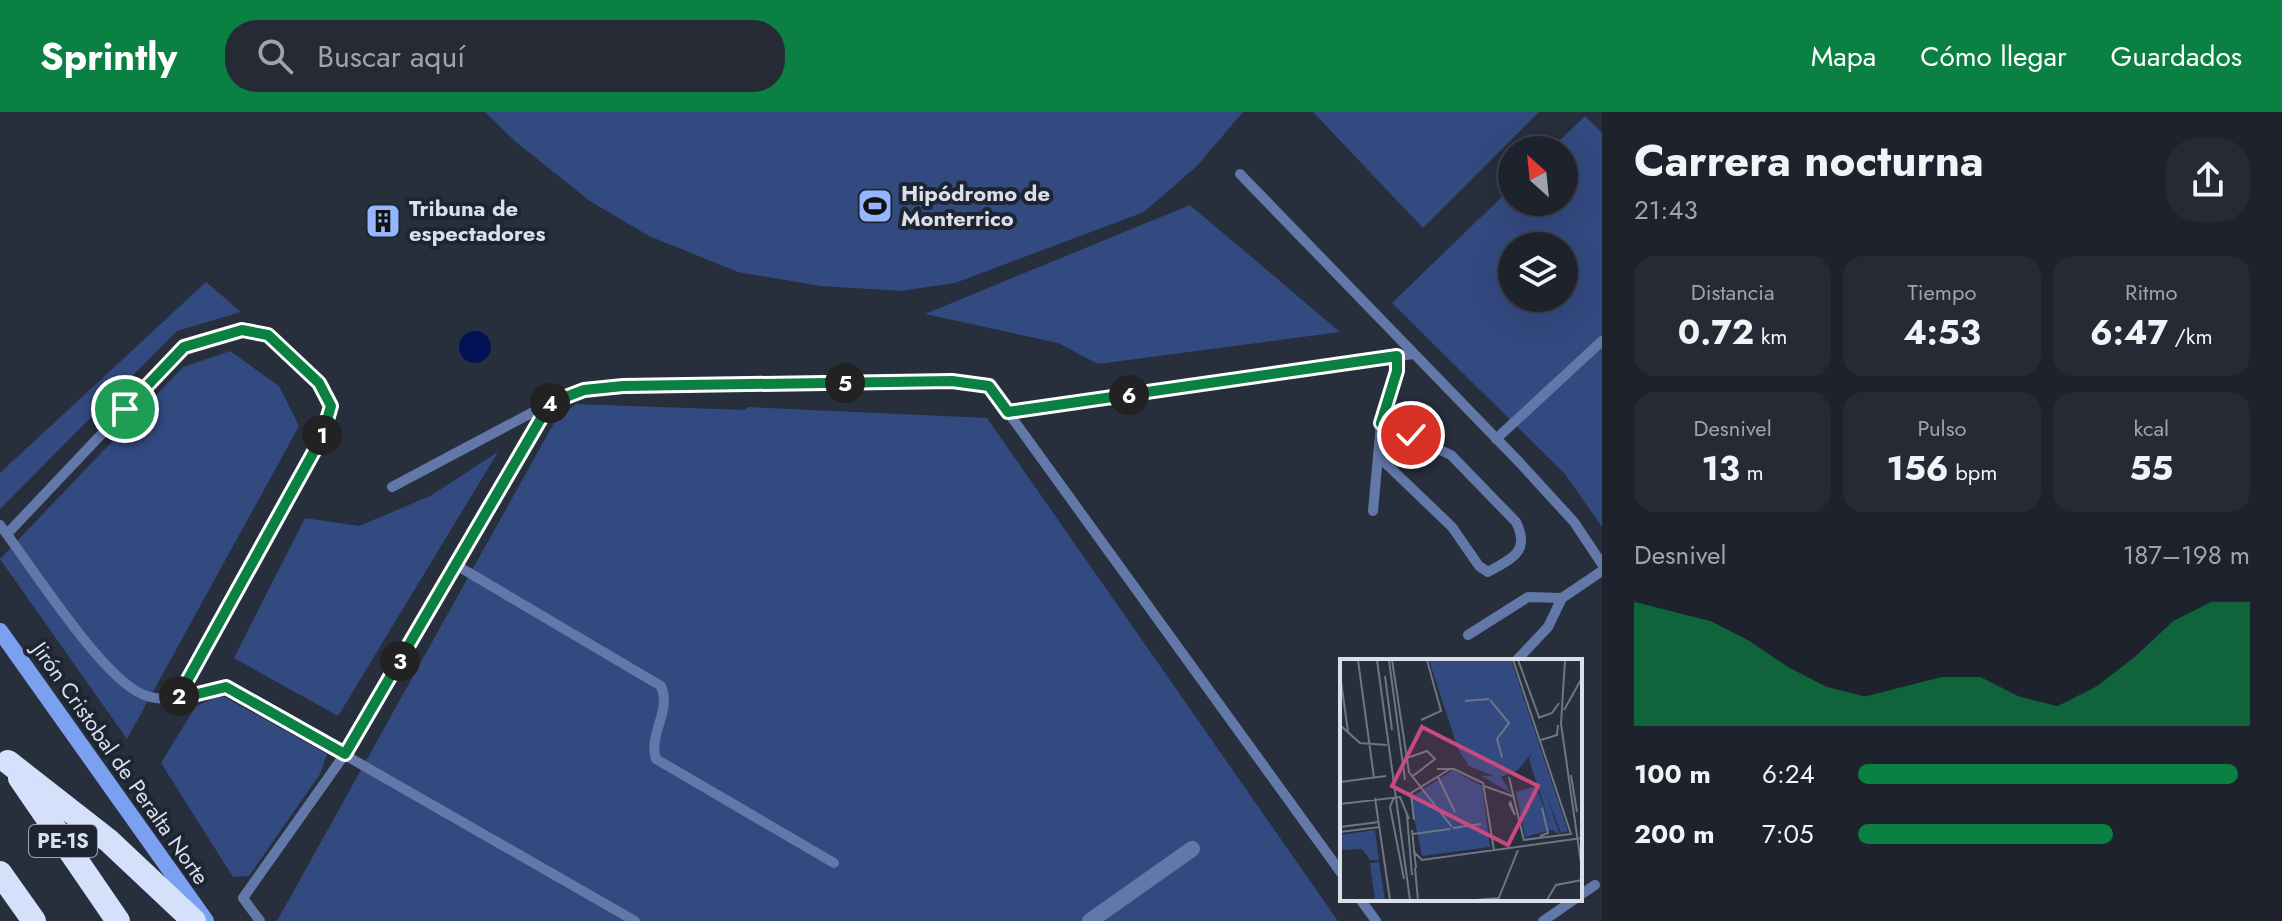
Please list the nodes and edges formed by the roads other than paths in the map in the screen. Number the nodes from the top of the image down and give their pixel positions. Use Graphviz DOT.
graph roads {
  1 [pos="1240,174"];
  2 [pos="1602,341"];
  3 [pos="1413,354"];
  4 [pos="1397,356"];
  5 [pos="550,403"];
  6 [pos="1008,412"];
  7 [pos="1381,423"];
  8 [pos="1496,439"];
  9 [pos="1378,456"];
  10 [pos="392,487"];
  11 [pos="1373,511"];
  12 [pos="0,525"];
  13 [pos="7,534"];
  14 [pos="1602,564"];
  15 [pos="456,565"];
  16 [pos="1602,571"];
  17 [pos="1562,598"];
  18 [pos="0,631"];
  19 [pos="1468,635"];
  20 [pos="1518,659"];
  21 [pos="177,699"];
  22 [pos="345,754"];
  23 [pos="4,756"];
  24 [pos="1192,849"];
  25 [pos="834,863"];
  26 [pos="1340,871"];
  27 [pos="6,882"];
  28 [pos="1595,885"];
  29 [pos="1582,894"];
  30 [pos="1361,901"];
  31 [pos="1572,901"];
  32 [pos="19,921"];
  33 [pos="34,921"];
  34 [pos="118,921"];
  35 [pos="194,921"];
  36 [pos="206,921"];
  37 [pos="260,921"];
  38 [pos="635,921"];
  39 [pos="1090,921"];
  40 [pos="1376,921"];
  41 [pos="1543,921"];
  1 -- 3 [label="lane"];
  2 -- 8 [label="lane"];
  3 -- 4 [label="lane"];
  3 -- 8 [label="lane"];
  4 -- 6 [label="lane"];
  4 -- 7 [label="lane"];
  5 -- 6 [label="lane"];
  5 -- 10 [label="lane"];
  5 -- 15 [label="lane"];
  6 -- 26 [label="lane"];
  7 -- 9 [label="lane"];
  7 -- 9 [label="lane"];
  8 -- 14 [label="lane"];
  9 -- 11 [label="lane"];
  12 -- 13 [label="lane"];
  13 -- 21 [label="lane"];
  13 -- 21 [label="lane"];
  15 -- 22 [label="lane"];
  15 -- 25 [label="lane"];
  16 -- 17 [label="lane"];
  17 -- 19 [label="lane"];
  17 -- 20 [label="lane"];
  18 -- 36 [label="street, Jirón Cristobal de Peralta Norte"];
  21 -- 22 [label="lane"];
  22 -- 37 [label="lane"];
  22 -- 38 [label="lane"];
  23 -- 34 [label="highway, PE-1S"];
  23 -- 35 [label="highway"];
  24 -- 39 [label="street"];
  27 -- 32 [label="highway"];
  27 -- 33 [label="highway"];
  28 -- 29 [label="lane"];
  30 -- 40 [label="lane"];
  31 -- 41 [label="lane"];
}
